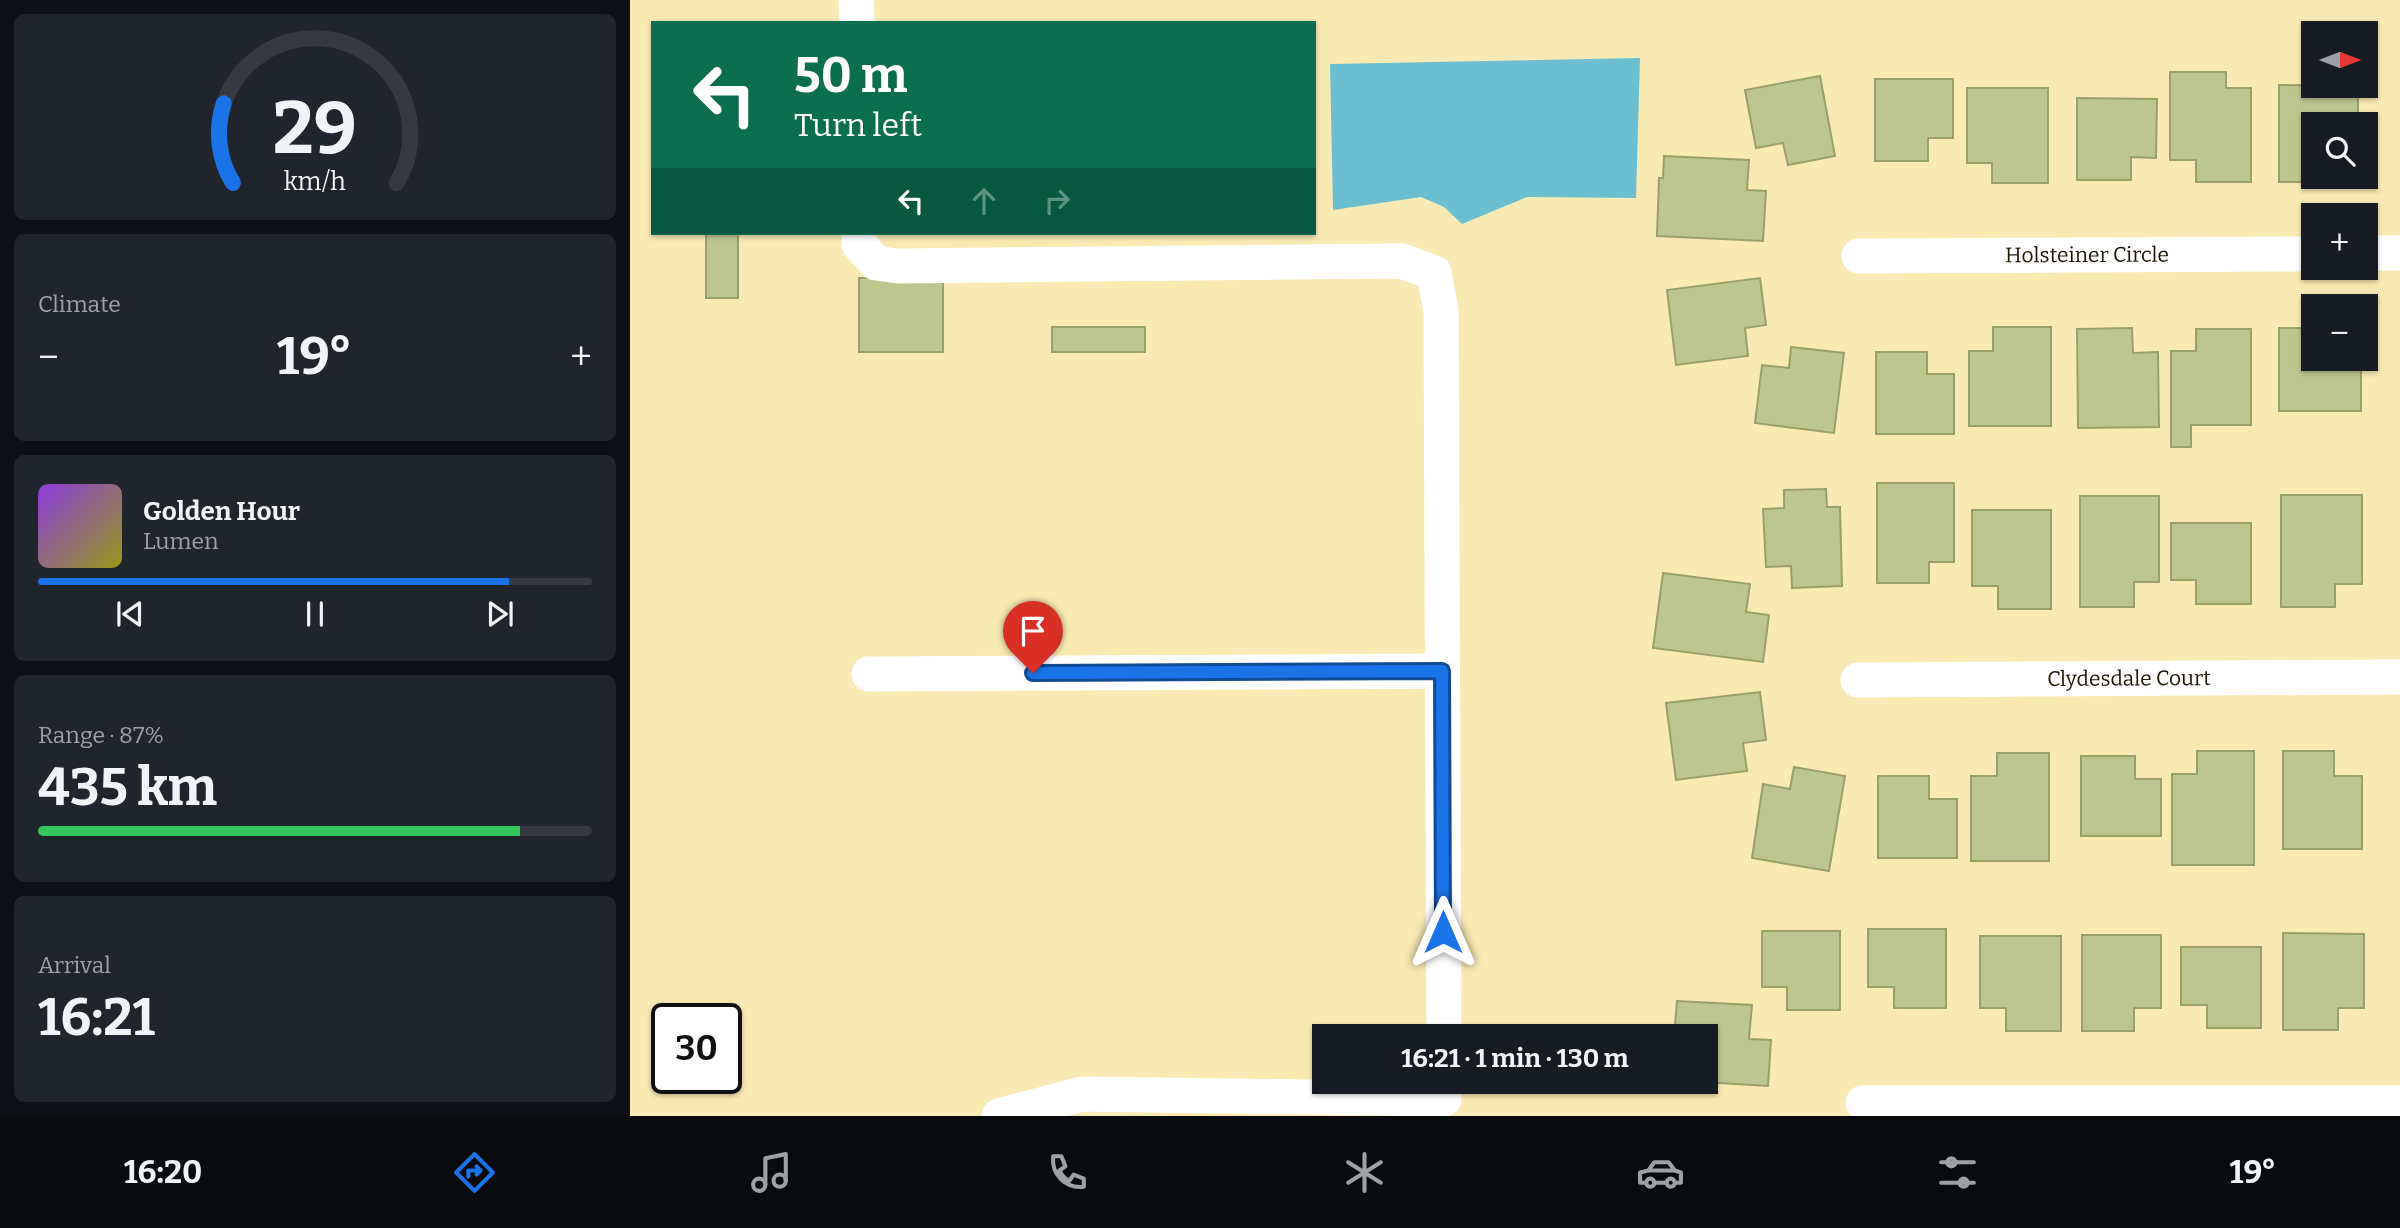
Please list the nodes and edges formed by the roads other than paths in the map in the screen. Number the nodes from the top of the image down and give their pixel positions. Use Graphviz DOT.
graph roads {
  1 [pos="856,0"];
  2 [pos="857,21"];
  3 [pos="859,235"];
  4 [pos="2378,253"];
  5 [pos="2400,253"];
  6 [pos="2301,254"];
  7 [pos="1860,256"];
  8 [pos="1442,671"];
  9 [pos="869,674"];
  10 [pos="2400,677"];
  11 [pos="1858,680"];
  12 [pos="1444,1024"];
  13 [pos="1444,1099"];
  14 [pos="1863,1103"];
  15 [pos="2400,1103"];
  16 [pos="999,1116"];
  1 -- 2 [label="street"];
  3 -- 8 [label="street"];
  4 -- 5 [label="street"];
  6 -- 7 [label="street, Holsteiner Circle"];
  8 -- 9 [label="street"];
  8 -- 12 [label="street"];
  10 -- 11 [label="street, Clydesdale Court"];
  13 -- 16 [label="street"];
  14 -- 15 [label="street"];
}
